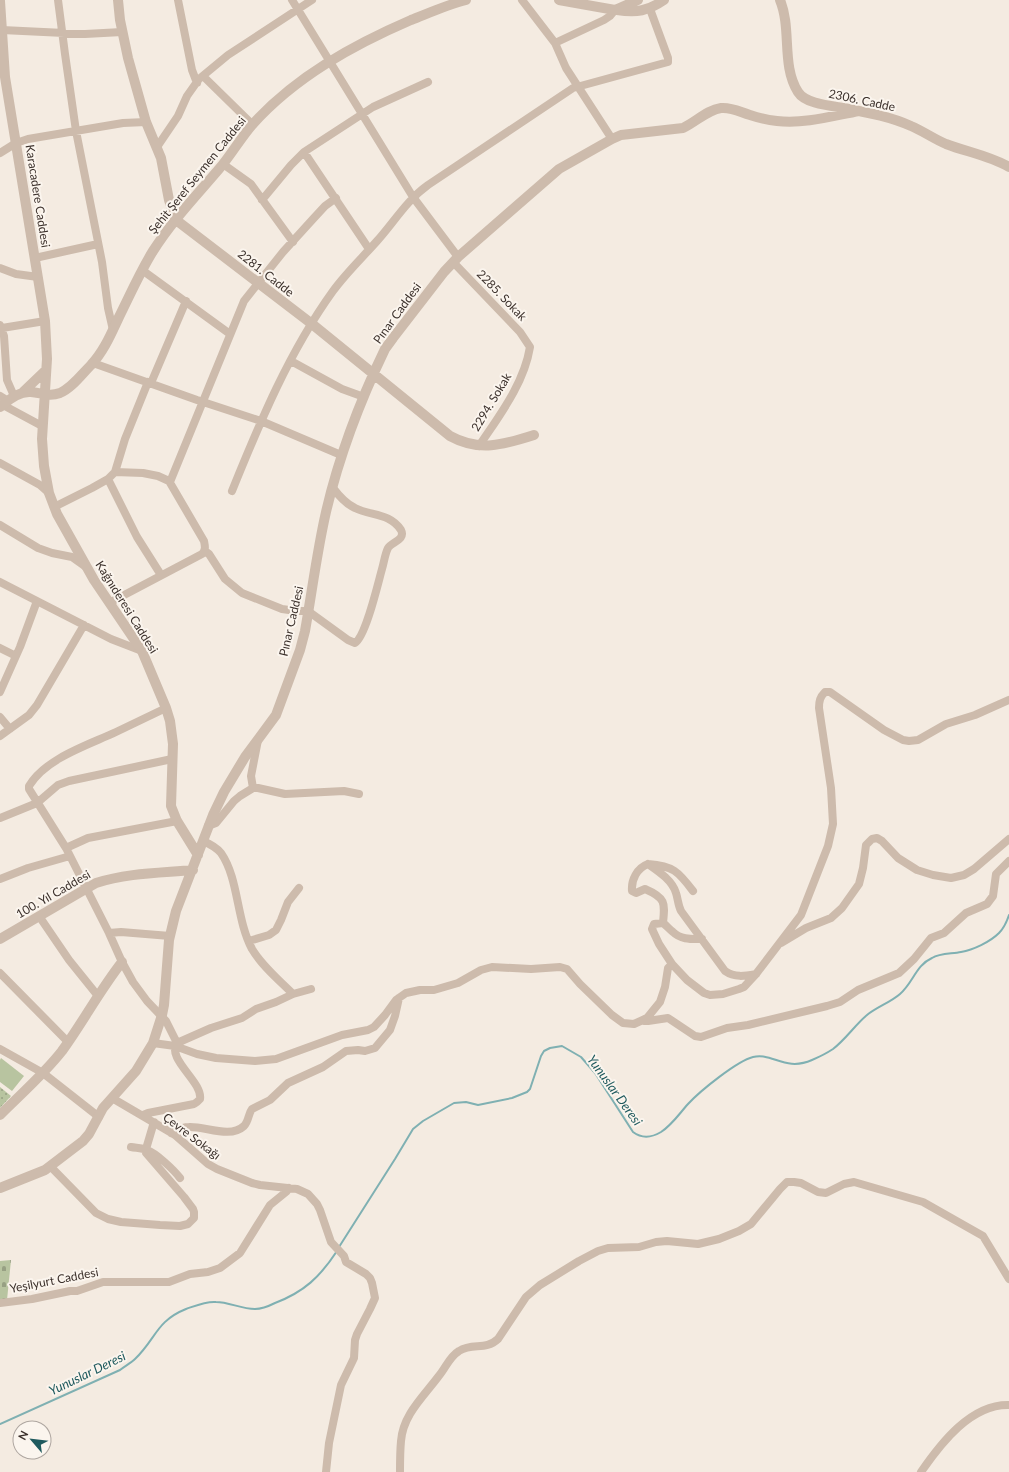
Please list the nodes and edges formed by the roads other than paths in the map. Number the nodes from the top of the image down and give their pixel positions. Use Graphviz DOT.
graph roads {
  1 [pos="58,0"];
  2 [pos="118,0"];
  3 [pos="178,0"];
  4 [pos="292,0"];
  5 [pos="312,0"];
  6 [pos="466,0"];
  7 [pos="522,0"];
  8 [pos="560,0"];
  9 [pos="638,0"];
  10 [pos="664,0"];
  11 [pos="780,0"];
  12 [pos="0,1"];
  13 [pos="443,3"];
  14 [pos="297,9"];
  15 [pos="650,9"];
  16 [pos="615,10"];
  17 [pos="2,30"];
  18 [pos="122,32"];
  19 [pos="62,33"];
  20 [pos="555,43"];
  21 [pos="329,61"];
  22 [pos="203,76"];
  23 [pos="196,82"];
  24 [pos="428,82"];
  25 [pos="577,86"];
  26 [pos="859,111"];
  27 [pos="362,113"];
  28 [pos="146,122"];
  29 [pos="253,125"];
  30 [pos="76,131"];
  31 [pos="612,139"];
  32 [pos="16,143"];
  33 [pos="157,148"];
  34 [pos="304,152"];
  35 [pos="0,153"];
  36 [pos="223,164"];
  37 [pos="1009,167"];
  38 [pos="413,197"];
  39 [pos="336,198"];
  40 [pos="262,200"];
  41 [pos="176,220"];
  42 [pos="293,242"];
  43 [pos="98,244"];
  44 [pos="369,249"];
  45 [pos="35,258"];
  46 [pos="456,259"];
  47 [pos="0,268"];
  48 [pos="142,270"];
  49 [pos="38,277"];
  50 [pos="259,282"];
  51 [pos="186,301"];
  52 [pos="44,320"];
  53 [pos="312,324"];
  54 [pos="1,326"];
  55 [pos="113,330"];
  56 [pos="230,334"];
  57 [pos="530,347"];
  58 [pos="290,361"];
  59 [pos="93,362"];
  60 [pos="46,370"];
  61 [pos="374,375"];
  62 [pos="150,382"];
  63 [pos="44,395"];
  64 [pos="364,397"];
  65 [pos="8,400"];
  66 [pos="204,402"];
  67 [pos="261,421"];
  68 [pos="42,426"];
  69 [pos="534,435"];
  70 [pos="479,446"];
  71 [pos="341,455"];
  72 [pos="0,463"];
  73 [pos="115,472"];
  74 [pos="108,478"];
  75 [pos="170,482"];
  76 [pos="332,488"];
  77 [pos="49,492"];
  78 [pos="232,492"];
  79 [pos="54,507"];
  80 [pos="0,525"];
  81 [pos="205,551"];
  82 [pos="88,568"];
  83 [pos="161,575"];
  84 [pos="0,582"];
  85 [pos="37,601"];
  86 [pos="109,603"];
  87 [pos="308,611"];
  88 [pos="84,625"];
  89 [pos="0,648"];
  90 [pos="142,651"];
  91 [pos="16,656"];
  92 [pos="0,692"];
  93 [pos="1009,700"];
  94 [pos="166,708"];
  95 [pos="0,717"];
  96 [pos="10,729"];
  97 [pos="0,736"];
  98 [pos="258,740"];
  99 [pos="172,759"];
  100 [pos="253,788"];
  101 [pos="359,794"];
  102 [pos="37,803"];
  103 [pos="0,818"];
  104 [pos="177,821"];
  105 [pos="208,826"];
  106 [pos="1009,840"];
  107 [pos="203,841"];
  108 [pos="66,848"];
  109 [pos="198,855"];
  110 [pos="70,856"];
  111 [pos="1009,861"];
  112 [pos="648,864"];
  113 [pos="193,870"];
  114 [pos="0,879"];
  115 [pos="86,888"];
  116 [pos="299,888"];
  117 [pos="693,891"];
  118 [pos="39,916"];
  119 [pos="663,923"];
  120 [pos="109,933"];
  121 [pos="170,936"];
  122 [pos="702,939"];
  123 [pos="0,940"];
  124 [pos="249,941"];
  125 [pos="779,944"];
  126 [pos="122,962"];
  127 [pos="672,964"];
  128 [pos="0,973"];
  129 [pos="756,974"];
  130 [pos="311,989"];
  131 [pos="293,994"];
  132 [pos="98,996"];
  133 [pos="399,998"];
  134 [pos="658,1005"];
  135 [pos="162,1015"];
  136 [pos="666,1018"];
  137 [pos="644,1021"];
  138 [pos="68,1042"];
  139 [pos="153,1043"];
  140 [pos="176,1044"];
  141 [pos="0,1049"];
  142 [pos="42,1073"];
  143 [pos="112,1098"];
  144 [pos="0,1115"];
  145 [pos="143,1115"];
  146 [pos="99,1117"];
  147 [pos="154,1122"];
  148 [pos="171,1133"];
  149 [pos="131,1147"];
  150 [pos="146,1149"];
  151 [pos="50,1166"];
  152 [pos="180,1178"];
  153 [pos="0,1188"];
  154 [pos="288,1188"];
  155 [pos="1009,1279"];
  156 [pos="0,1303"];
  157 [pos="1009,1405"];
  158 [pos="326,1472"];
  159 [pos="400,1472"];
  160 [pos="921,1472"];
  1 -- 19 [label="street"];
  2 -- 18 [label="street"];
  3 -- 23 [label="street"];
  4 -- 14 [label="street, 2285. Sokak"];
  5 -- 14 [label="street"];
  6 -- 13 [label="street, Şehit Şeref Seymen Caddesi"];
  7 -- 20 [label="street"];
  8 -- 16 [label="street"];
  9 -- 16 [label="street"];
  10 -- 15 [label="street"];
  11 -- 26 [label="street, 2306. Cadde"];
  12 -- 17 [label="street, Karacadere Caddesi"];
  13 -- 21 [label="street, Şehit Şeref Seymen Caddesi"];
  14 -- 21 [label="street, 2285. Sokak"];
  14 -- 22 [label="street"];
  15 -- 16 [label="street"];
  15 -- 25 [label="street"];
  16 -- 20 [label="street"];
  17 -- 19 [label="street"];
  17 -- 32 [label="street, Karacadere Caddesi"];
  18 -- 19 [label="street"];
  18 -- 28 [label="street"];
  19 -- 30 [label="street"];
  20 -- 25 [label="street"];
  21 -- 27 [label="street, 2285. Sokak"];
  21 -- 29 [label="street, Şehit Şeref Seymen Caddesi"];
  22 -- 23 [label="street"];
  22 -- 29 [label="street"];
  23 -- 33 [label="street"];
  24 -- 27 [label="street"];
  25 -- 31 [label="street"];
  25 -- 38 [label="street"];
  26 -- 31 [label="street, Pınar Caddesi"];
  26 -- 37 [label="street, 2306. Cadde"];
  27 -- 34 [label="street"];
  27 -- 38 [label="street, 2285. Sokak"];
  28 -- 30 [label="street"];
  28 -- 33 [label="street"];
  29 -- 36 [label="street, Şehit Şeref Seymen Caddesi"];
  30 -- 32 [label="street"];
  30 -- 43 [label="street"];
  31 -- 46 [label="street, Pınar Caddesi"];
  32 -- 35 [label="street"];
  32 -- 45 [label="street, Karacadere Caddesi"];
  33 -- 41 [label="street"];
  34 -- 39 [label="street"];
  34 -- 40 [label="street"];
  36 -- 40 [label="street"];
  36 -- 41 [label="street, Şehit Şeref Seymen Caddesi"];
  38 -- 44 [label="street"];
  38 -- 46 [label="street, 2285. Sokak"];
  39 -- 42 [label="street"];
  39 -- 44 [label="street"];
  40 -- 42 [label="street"];
  41 -- 48 [label="street, Şehit Şeref Seymen Caddesi"];
  41 -- 50 [label="street, 2281. Cadde"];
  42 -- 50 [label="street"];
  43 -- 45 [label="street"];
  43 -- 55 [label="street"];
  44 -- 53 [label="street"];
  45 -- 49 [label="street, Karacadere Caddesi"];
  46 -- 57 [label="street, 2285. Sokak"];
  46 -- 61 [label="street, Pınar Caddesi"];
  47 -- 49 [label="street"];
  48 -- 51 [label="street"];
  48 -- 55 [label="street, Şehit Şeref Seymen Caddesi"];
  49 -- 52 [label="street, Karacadere Caddesi"];
  50 -- 53 [label="street, 2281. Cadde"];
  50 -- 56 [label="street"];
  51 -- 56 [label="street"];
  51 -- 62 [label="street"];
  52 -- 54 [label="street"];
  52 -- 60 [label="street, Karacadere Caddesi"];
  53 -- 58 [label="street"];
  53 -- 61 [label="street, 2281. Cadde"];
  54 -- 65 [label="street"];
  55 -- 59 [label="street, Şehit Şeref Seymen Caddesi"];
  56 -- 66 [label="street"];
  57 -- 70 [label="street, 2294. Sokak"];
  58 -- 64 [label="street"];
  58 -- 67 [label="street"];
  59 -- 62 [label="street"];
  59 -- 63 [label="street, Şehit Şeref Seymen Caddesi"];
  60 -- 63 [label="street, Karacadere Caddesi"];
  60 -- 65 [label="street"];
  61 -- 64 [label="street, Pınar Caddesi"];
  61 -- 70 [label="street, 2281. Cadde"];
  62 -- 66 [label="street"];
  62 -- 73 [label="street"];
  63 -- 65 [label="street, Şehit Şeref Seymen Caddesi"];
  63 -- 68 [label="street, Kağnıderesi Caddesi"];
  64 -- 71 [label="street, Pınar Caddesi"];
  65 -- 68 [label="street"];
  66 -- 67 [label="street"];
  66 -- 75 [label="street"];
  67 -- 71 [label="street"];
  67 -- 78 [label="street"];
  68 -- 77 [label="street, Kağnıderesi Caddesi"];
  69 -- 70 [label="street, 2281. Cadde"];
  71 -- 76 [label="street, Pınar Caddesi"];
  72 -- 77 [label="street"];
  73 -- 74 [label="street"];
  73 -- 75 [label="street"];
  74 -- 79 [label="street"];
  74 -- 83 [label="street"];
  75 -- 81 [label="street"];
  76 -- 87 [label="street, Pınar Caddesi"];
  76 -- 87 [label="street"];
  77 -- 79 [label="street, Kağnıderesi Caddesi"];
  79 -- 82 [label="street, Kağnıderesi Caddesi"];
  80 -- 82 [label="street"];
  81 -- 83 [label="street"];
  81 -- 87 [label="street"];
  82 -- 86 [label="street, Kağnıderesi Caddesi"];
  83 -- 86 [label="street"];
  84 -- 85 [label="street"];
  85 -- 88 [label="street"];
  85 -- 91 [label="street"];
  86 -- 90 [label="street, Kağnıderesi Caddesi"];
  87 -- 98 [label="street, Pınar Caddesi"];
  88 -- 90 [label="street"];
  88 -- 96 [label="street"];
  89 -- 91 [label="street"];
  90 -- 94 [label="street, Kağnıderesi Caddesi"];
  91 -- 92 [label="street"];
  93 -- 125 [label="street"];
  94 -- 99 [label="street, Kağnıderesi Caddesi"];
  94 -- 102 [label="street"];
  95 -- 96 [label="street"];
  96 -- 97 [label="street"];
  98 -- 100 [label="street"];
  98 -- 105 [label="street, Pınar Caddesi"];
  99 -- 102 [label="street"];
  99 -- 104 [label="street, Kağnıderesi Caddesi"];
  100 -- 101 [label="street"];
  100 -- 105 [label="street"];
  102 -- 103 [label="street"];
  102 -- 108 [label="street"];
  104 -- 108 [label="street"];
  104 -- 109 [label="street, Kağnıderesi Caddesi"];
  105 -- 107 [label="street, Pınar Caddesi"];
  106 -- 125 [label="street"];
  107 -- 109 [label="street, Pınar Caddesi"];
  107 -- 124 [label="street"];
  108 -- 110 [label="street"];
  109 -- 113 [label="street, Pınar Caddesi"];
  110 -- 114 [label="street"];
  110 -- 115 [label="street"];
  111 -- 136 [label="street"];
  112 -- 117 [label="street"];
  112 -- 119 [label="street"];
  112 -- 122 [label="street"];
  113 -- 115 [label="street, 100. Yıl Caddesi"];
  113 -- 121 [label="street, Pınar Caddesi"];
  115 -- 118 [label="street, 100. Yıl Caddesi"];
  115 -- 120 [label="street"];
  116 -- 124 [label="street"];
  118 -- 123 [label="street, 100. Yıl Caddesi"];
  118 -- 132 [label="street"];
  119 -- 122 [label="street"];
  119 -- 127 [label="street"];
  120 -- 121 [label="street"];
  120 -- 126 [label="street"];
  121 -- 135 [label="street, Pınar Caddesi"];
  122 -- 129 [label="street"];
  124 -- 131 [label="street"];
  125 -- 129 [label="street"];
  126 -- 132 [label="street"];
  126 -- 135 [label="street"];
  127 -- 129 [label="street"];
  127 -- 134 [label="street"];
  128 -- 138 [label="street"];
  130 -- 131 [label="street"];
  131 -- 140 [label="street"];
  132 -- 138 [label="street"];
  133 -- 137 [label="street"];
  133 -- 140 [label="street"];
  133 -- 148 [label="street"];
  134 -- 136 [label="street"];
  134 -- 137 [label="street"];
  135 -- 139 [label="street, Pınar Caddesi"];
  135 -- 140 [label="street"];
  136 -- 137 [label="street"];
  138 -- 142 [label="street"];
  139 -- 140 [label="street"];
  139 -- 143 [label="street, Pınar Caddesi"];
  140 -- 145 [label="street"];
  141 -- 142 [label="street"];
  142 -- 144 [label="street"];
  142 -- 146 [label="street"];
  143 -- 145 [label="street, Çevre Sokağı"];
  143 -- 146 [label="street, Pınar Caddesi"];
  145 -- 147 [label="street, Çevre Sokağı"];
  146 -- 151 [label="street, Pınar Caddesi"];
  147 -- 148 [label="street, Çevre Sokağı"];
  147 -- 150 [label="street"];
  148 -- 154 [label="street, Çevre Sokağı"];
  149 -- 150 [label="street"];
  150 -- 151 [label="street"];
  150 -- 152 [label="street"];
  151 -- 153 [label="street, Pınar Caddesi"];
  154 -- 156 [label="street, Yeşilyurt Caddesi"];
  154 -- 158 [label="street, Çevre Sokağı"];
  155 -- 159 [label="street"];
  157 -- 160 [label="street"];
}
